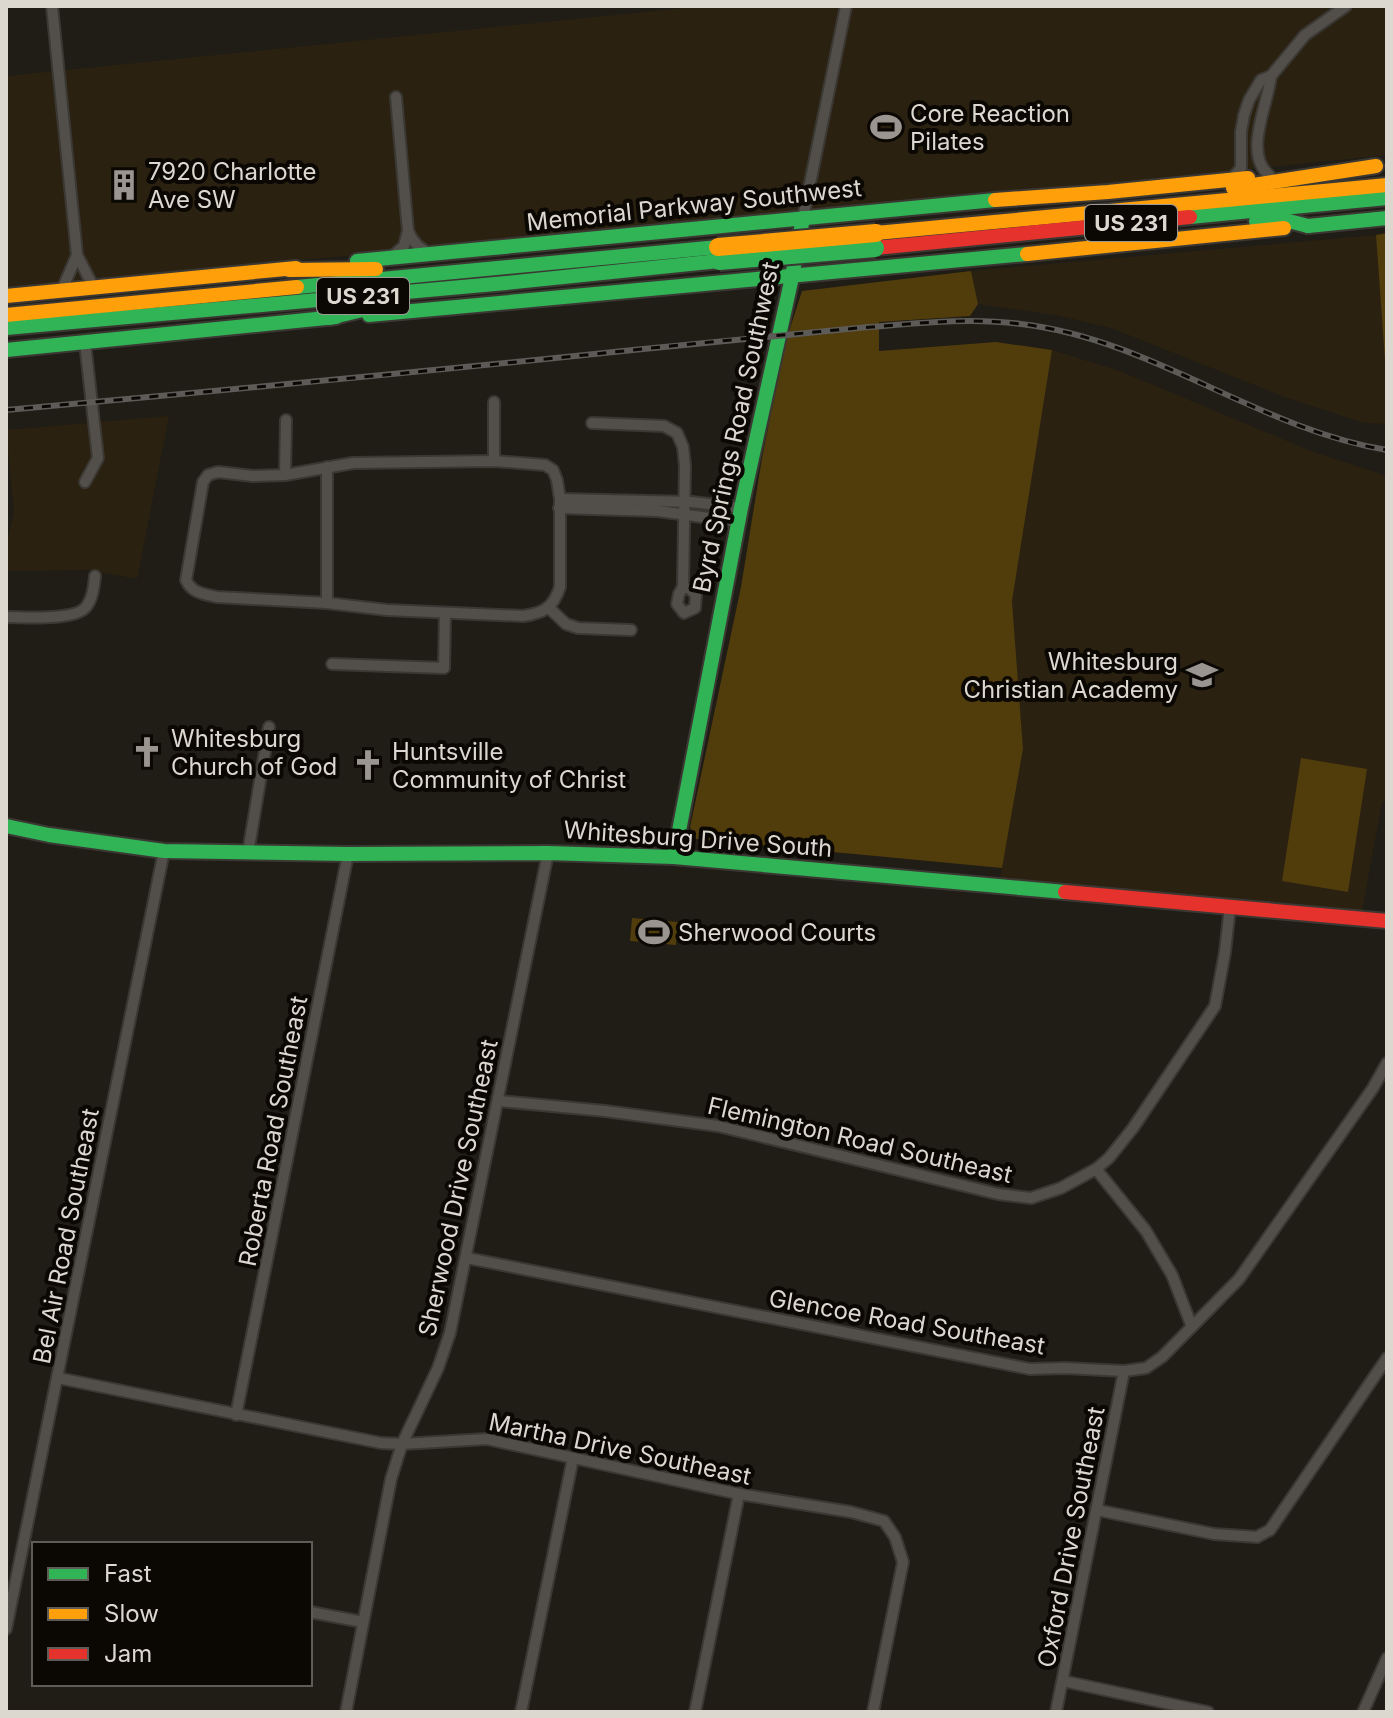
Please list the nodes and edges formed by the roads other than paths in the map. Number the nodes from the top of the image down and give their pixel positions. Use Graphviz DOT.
graph roads {
  1 [pos="52,6"];
  2 [pos="846,6"];
  3 [pos="1346,6"];
  4 [pos="1271,76"];
  5 [pos="396,97"];
  6 [pos="1382,166"];
  7 [pos="1269,175"];
  8 [pos="1231,180"];
  9 [pos="1387,185"];
  10 [pos="1387,198"];
  11 [pos="869,211"];
  12 [pos="1132,216"];
  13 [pos="803,218"];
  14 [pos="1387,218"];
  15 [pos="730,224"];
  16 [pos="1308,226"];
  17 [pos="408,231"];
  18 [pos="77,255"];
  19 [pos="432,255"];
  20 [pos="388,259"];
  21 [pos="289,270"];
  22 [pos="858,270"];
  23 [pos="508,275"];
  24 [pos="792,277"];
  25 [pos="729,283"];
  26 [pos="94,288"];
  27 [pos="62,290"];
  28 [pos="6,296"];
  29 [pos="6,315"];
  30 [pos="329,318"];
  31 [pos="6,328"];
  32 [pos="85,343"];
  33 [pos="6,350"];
  34 [pos="494,402"];
  35 [pos="286,420"];
  36 [pos="592,423"];
  37 [pos="494,461"];
  38 [pos="327,467"];
  39 [pos="285,475"];
  40 [pos="85,482"];
  41 [pos="685,502"];
  42 [pos="559,504"];
  43 [pos="684,514"];
  44 [pos="740,515"];
  45 [pos="95,576"];
  46 [pos="683,587"];
  47 [pos="327,603"];
  48 [pos="548,607"];
  49 [pos="445,613"];
  50 [pos="6,617"];
  51 [pos="631,630"];
  52 [pos="332,664"];
  53 [pos="269,727"];
  54 [pos="6,826"];
  55 [pos="164,851"];
  56 [pos="248,853"];
  57 [pos="548,853"];
  58 [pos="348,854"];
  59 [pos="674,857"];
  60 [pos="1230,907"];
  61 [pos="1387,921"];
  62 [pos="1387,1063"];
  63 [pos="499,1101"];
  64 [pos="1096,1169"];
  65 [pos="467,1258"];
  66 [pos="1192,1327"];
  67 [pos="1387,1358"];
  68 [pos="1124,1371"];
  69 [pos="58,1378"];
  70 [pos="236,1415"];
  71 [pos="402,1444"];
  72 [pos="573,1458"];
  73 [pos="739,1494"];
  74 [pos="1097,1510"];
  75 [pos="21,1553"];
  76 [pos="32,1556"];
  77 [pos="312,1612"];
  78 [pos="363,1622"];
  79 [pos="6,1629"];
  80 [pos="1387,1658"];
  81 [pos="1063,1681"];
  82 [pos="346,1712"];
  83 [pos="521,1712"];
  84 [pos="695,1712"];
  85 [pos="873,1712"];
  86 [pos="1056,1712"];
  87 [pos="1208,1712"];
  88 [pos="1363,1712"];
  1 -- 18 [label="street"];
  2 -- 13 [label="street, Byrd Springs Road Southwest"];
  3 -- 4 [label="street"];
  4 -- 7 [label="street"];
  4 -- 8 [label="street"];
  5 -- 17 [label="street"];
  6 -- 7 [label="main road, Memorial Parkway Southwest"];
  6 -- 12 [label="main road"];
  7 -- 8 [label="main road, Memorial Parkway Southwest"];
  8 -- 11 [label="main road, Memorial Parkway Southwest"];
  9 -- 12 [label="main road, Memorial Parkway Southwest / US 231"];
  10 -- 12 [label="main road, Memorial Parkway Southwest / US 231"];
  11 -- 13 [label="main road, Memorial Parkway Southwest"];
  11 -- 22 [label="main road"];
  12 -- 16 [label="main road"];
  12 -- 23 [label="main road, Memorial Parkway Southwest / US 231, bridge"];
  13 -- 15 [label="main road, Memorial Parkway Southwest"];
  13 -- 24 [label="main road, Byrd Springs Road Southwest"];
  14 -- 16 [label="main road"];
  15 -- 19 [label="main road, Memorial Parkway Southwest"];
  15 -- 25 [label="main road"];
  16 -- 22 [label="main road"];
  17 -- 19 [label="street"];
  17 -- 20 [label="street"];
  18 -- 26 [label="street"];
  18 -- 27 [label="street"];
  19 -- 20 [label="main road, Memorial Parkway Southwest"];
  20 -- 21 [label="main road, Memorial Parkway Southwest"];
  21 -- 23 [label="main road"];
  21 -- 26 [label="main road, Memorial Parkway Southwest"];
  22 -- 24 [label="main road"];
  23 -- 29 [label="main road, Memorial Parkway Southwest / US 231"];
  23 -- 30 [label="main road"];
  23 -- 31 [label="main road, Memorial Parkway Southwest / US 231"];
  24 -- 25 [label="main road"];
  24 -- 44 [label="main road, Byrd Springs Road Southwest"];
  25 -- 30 [label="main road"];
  26 -- 27 [label="main road, Memorial Parkway Southwest"];
  27 -- 28 [label="main road, Memorial Parkway Southwest"];
  30 -- 32 [label="main road"];
  32 -- 33 [label="main road"];
  32 -- 40 [label="street"];
  34 -- 37 [label="street"];
  35 -- 39 [label="street"];
  36 -- 41 [label="street"];
  37 -- 38 [label="street"];
  37 -- 42 [label="street"];
  38 -- 39 [label="street"];
  38 -- 47 [label="street"];
  39 -- 47 [label="street"];
  41 -- 42 [label="street"];
  41 -- 43 [label="street"];
  41 -- 44 [label="street"];
  42 -- 43 [label="street"];
  42 -- 48 [label="street"];
  43 -- 44 [label="street"];
  43 -- 46 [label="street"];
  44 -- 59 [label="main road, Byrd Springs Road Southwest"];
  45 -- 50 [label="street"];
  47 -- 49 [label="street"];
  48 -- 49 [label="street"];
  48 -- 51 [label="street"];
  49 -- 52 [label="street"];
  53 -- 56 [label="street"];
  54 -- 55 [label="main road, Whitesburg Drive South"];
  55 -- 56 [label="main road, Whitesburg Drive South"];
  55 -- 69 [label="street, Bel Air Road Southeast"];
  56 -- 58 [label="main road, Whitesburg Drive South"];
  57 -- 58 [label="main road, Whitesburg Drive South"];
  57 -- 59 [label="main road, Whitesburg Drive South"];
  57 -- 63 [label="street, Sherwood Drive Southeast"];
  58 -- 70 [label="street, Roberta Road Southeast"];
  59 -- 60 [label="main road, Whitesburg Drive South"];
  60 -- 61 [label="main road, Whitesburg Drive South"];
  60 -- 64 [label="street, Flemington Road Southeast"];
  62 -- 66 [label="street, Glencoe Road Southeast"];
  63 -- 64 [label="street, Flemington Road Southeast"];
  63 -- 65 [label="street, Sherwood Drive Southeast"];
  64 -- 66 [label="street"];
  65 -- 68 [label="street, Glencoe Road Southeast"];
  65 -- 71 [label="street, Sherwood Drive Southeast"];
  66 -- 68 [label="street, Glencoe Road Southeast"];
  67 -- 74 [label="street"];
  68 -- 74 [label="street, Oxford Drive Southeast"];
  69 -- 70 [label="street, Martha Drive Southeast"];
  69 -- 75 [label="street, Bel Air Road Southeast"];
  70 -- 71 [label="street, Martha Drive Southeast"];
  71 -- 72 [label="street, Martha Drive Southeast"];
  71 -- 78 [label="street, Sherwood Drive Southeast"];
  72 -- 73 [label="street, Martha Drive Southeast"];
  72 -- 83 [label="street"];
  73 -- 84 [label="street"];
  73 -- 85 [label="street, Martha Drive Southeast"];
  74 -- 81 [label="street, Oxford Drive Southeast"];
  75 -- 76 [label="street"];
  75 -- 79 [label="street, Bel Air Road Southeast"];
  77 -- 78 [label="street"];
  78 -- 82 [label="street, Sherwood Drive Southeast"];
  80 -- 88 [label="street"];
  81 -- 86 [label="street, Oxford Drive Southeast"];
  81 -- 87 [label="street"];
}
